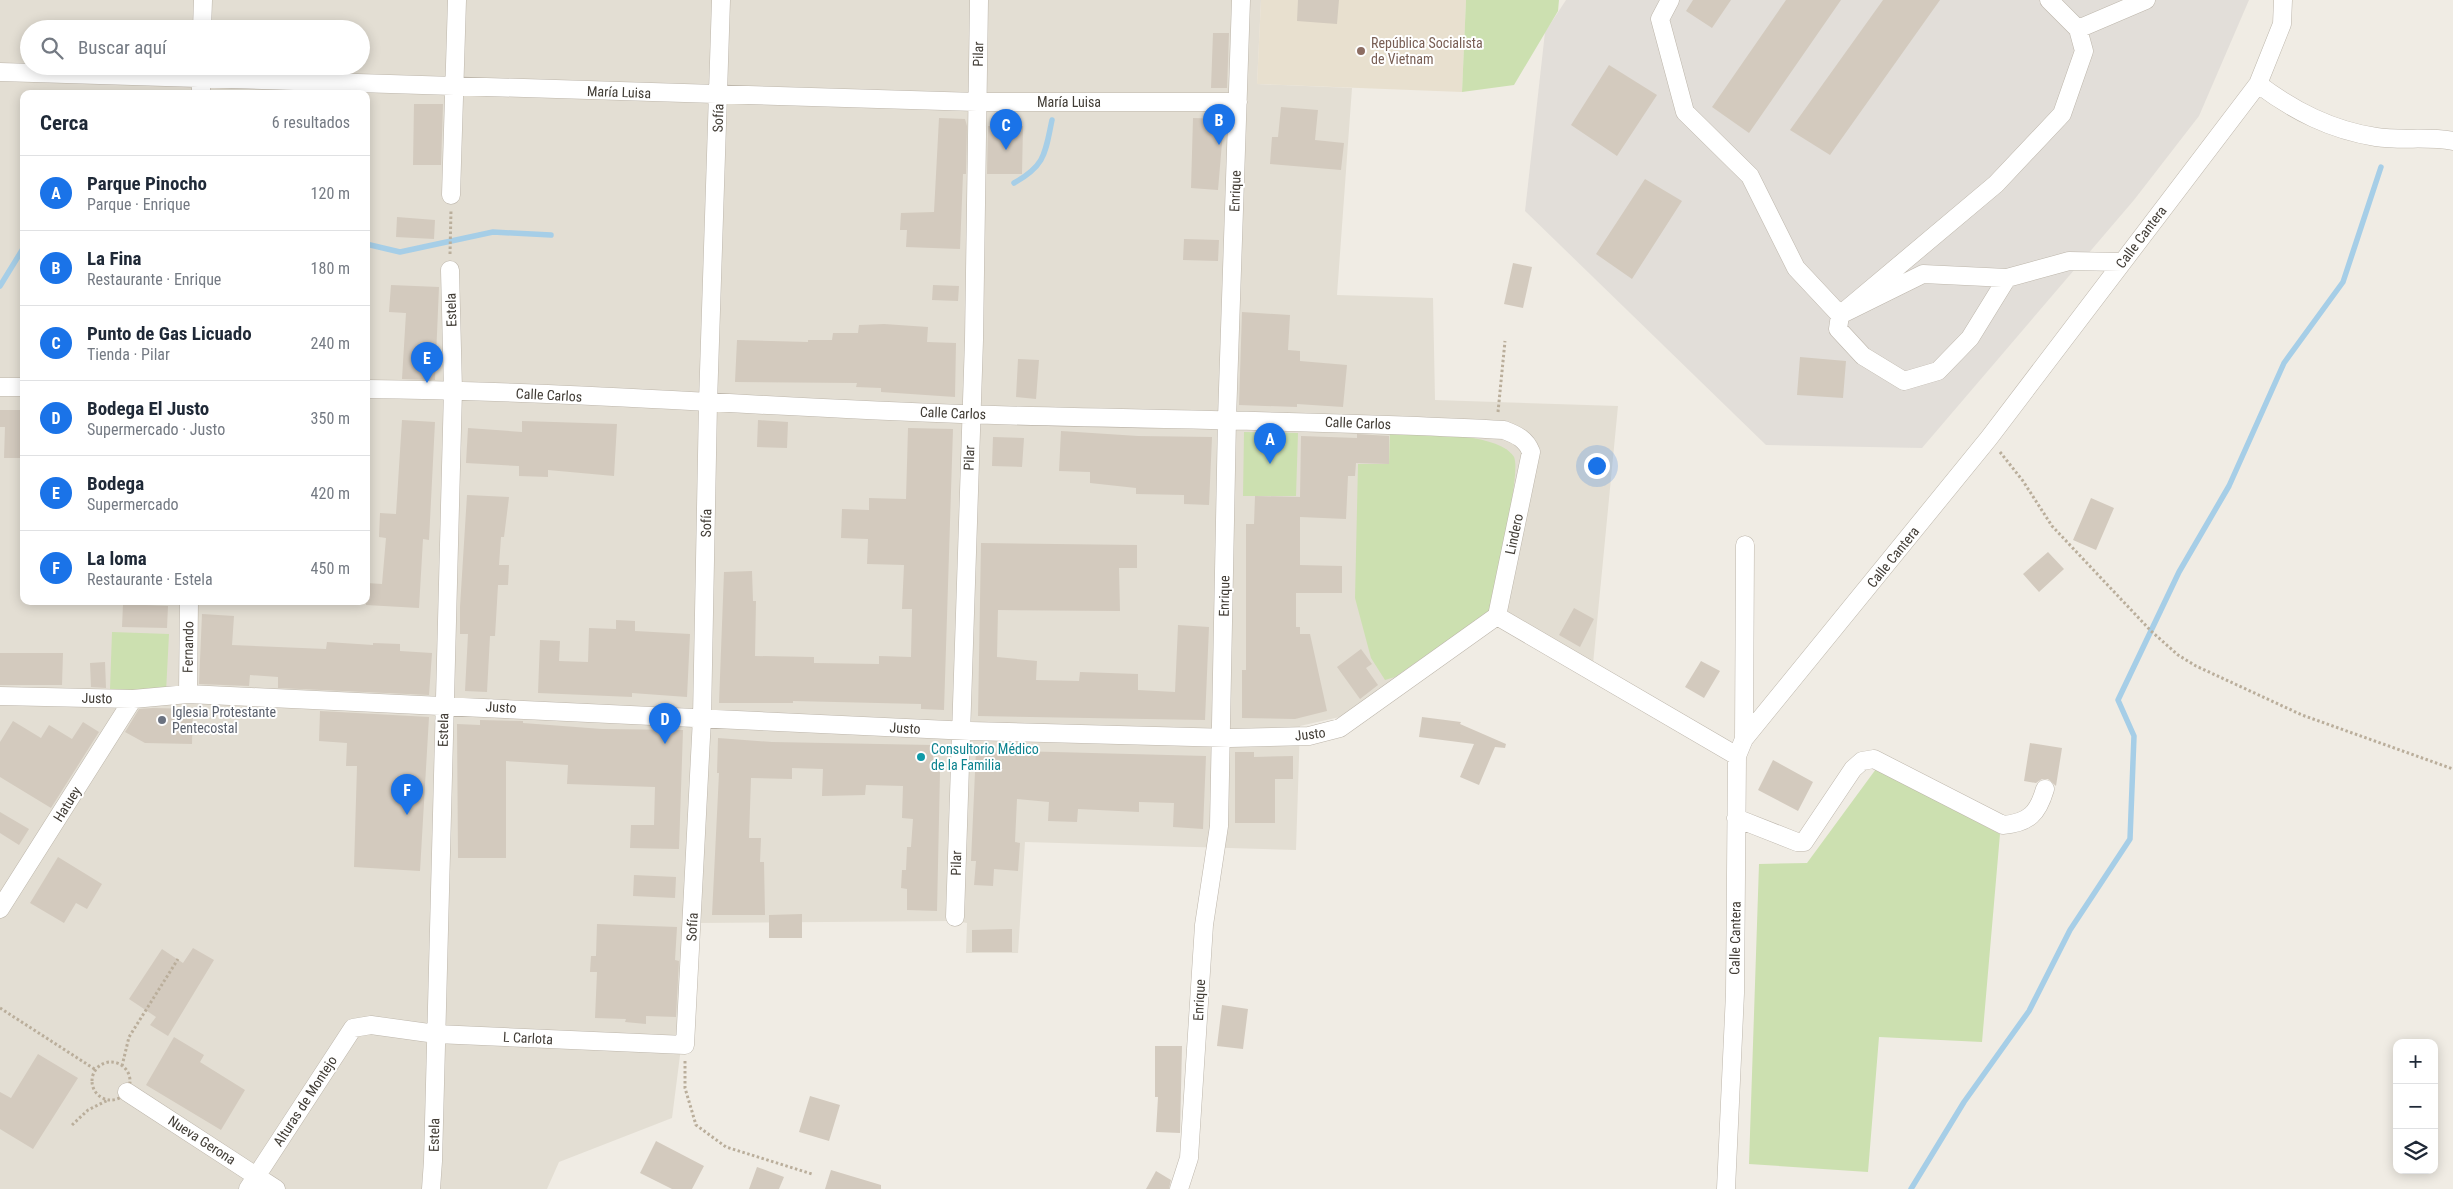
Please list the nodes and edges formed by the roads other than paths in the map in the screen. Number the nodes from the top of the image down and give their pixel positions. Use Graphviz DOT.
graph roads {
  1 [pos="203,0"];
  2 [pos="457,0"];
  3 [pos="721,0"];
  4 [pos="979,0"];
  5 [pos="1241,0"];
  6 [pos="1670,0"];
  7 [pos="2049,0"];
  8 [pos="2146,0"];
  9 [pos="2282,0"];
  10 [pos="202,20"];
  11 [pos="2078,29"];
  12 [pos="0,72"];
  13 [pos="20,73"];
  14 [pos="86,75"];
  15 [pos="201,79"];
  16 [pos="2258,84"];
  17 [pos="454,87"];
  18 [pos="719,95"];
  19 [pos="977,102"];
  20 [pos="1238,102"];
  21 [pos="2453,141"];
  22 [pos="451,195"];
  23 [pos="2122,262"];
  24 [pos="450,270"];
  25 [pos="2007,278"];
  26 [pos="1840,315"];
  27 [pos="0,387"];
  28 [pos="20,387"];
  29 [pos="370,390"];
  30 [pos="453,390"];
  31 [pos="708,403"];
  32 [pos="971,414"];
  33 [pos="1227,419"];
  34 [pos="1531,452"];
  35 [pos="1745,545"];
  36 [pos="188,605"];
  37 [pos="1497,616"];
  38 [pos="188,694"];
  39 [pos="0,696"];
  40 [pos="133,699"];
  41 [pos="444,704"];
  42 [pos="702,718"];
  43 [pos="959,731"];
  44 [pos="1221,738"];
  45 [pos="1744,739"];
  46 [pos="1737,756"];
  47 [pos="2045,788"];
  48 [pos="1736,818"];
  49 [pos="0,909"];
  50 [pos="954,917"];
  51 [pos="371,1025"];
  52 [pos="436,1034"];
  53 [pos="686,1045"];
  54 [pos="127,1092"];
  55 [pos="252,1182"];
  56 [pos="276,1189"];
  57 [pos="431,1189"];
  58 [pos="1179,1189"];
  59 [pos="1726,1189"];
  1 -- 10 [label="street"];
  2 -- 17 [label="street"];
  3 -- 18 [label="street, Sofía"];
  4 -- 19 [label="street, Pilar"];
  5 -- 20 [label="street, Enrique"];
  6 -- 26 [label="street"];
  7 -- 11 [label="street"];
  8 -- 11 [label="street"];
  9 -- 16 [label="street, Calle Cantera"];
  11 -- 26 [label="street"];
  12 -- 13 [label="street, María Luisa"];
  14 -- 15 [label="street, María Luisa"];
  15 -- 17 [label="street, María Luisa"];
  16 -- 21 [label="street"];
  16 -- 23 [label="street, Calle Cantera"];
  17 -- 18 [label="street, María Luisa"];
  17 -- 22 [label="street"];
  18 -- 19 [label="street, María Luisa"];
  18 -- 31 [label="street, Sofía"];
  19 -- 20 [label="street, María Luisa"];
  19 -- 32 [label="street, Pilar"];
  20 -- 33 [label="street, Enrique"];
  23 -- 25 [label="street"];
  23 -- 45 [label="street, Calle Cantera"];
  24 -- 30 [label="street, Estela"];
  25 -- 26 [label="street"];
  25 -- 26 [label="street"];
  27 -- 28 [label="street"];
  29 -- 30 [label="street, Calle Carlos"];
  30 -- 31 [label="street, Calle Carlos"];
  30 -- 41 [label="street, Estela"];
  31 -- 32 [label="street, Calle Carlos"];
  31 -- 42 [label="street, Sofía"];
  32 -- 33 [label="street, Calle Carlos"];
  32 -- 43 [label="street, Pilar"];
  33 -- 34 [label="street, Calle Carlos"];
  33 -- 44 [label="street, Enrique"];
  34 -- 37 [label="street, Lindero"];
  35 -- 45 [label="street"];
  36 -- 38 [label="street, Fernando"];
  37 -- 44 [label="street, Justo"];
  37 -- 46 [label="street"];
  38 -- 40 [label="street, Justo"];
  38 -- 41 [label="street, Justo"];
  39 -- 40 [label="street, Justo"];
  40 -- 49 [label="street, Hatuey"];
  41 -- 42 [label="street, Justo"];
  41 -- 52 [label="street, Estela"];
  42 -- 43 [label="street, Justo"];
  42 -- 53 [label="street, Sofía"];
  43 -- 44 [label="street, Justo"];
  43 -- 50 [label="street, Pilar"];
  44 -- 58 [label="street, Enrique"];
  45 -- 46 [label="street, Calle Cantera"];
  46 -- 48 [label="street, Calle Cantera"];
  47 -- 48 [label="street"];
  48 -- 59 [label="street, Calle Cantera"];
  51 -- 52 [label="street, L Carlota"];
  51 -- 55 [label="street, Alturas de Montejo"];
  52 -- 53 [label="street, L Carlota"];
  52 -- 57 [label="street, Estela"];
  54 -- 55 [label="street, Nueva Gerona"];
  55 -- 56 [label="street, Nueva Gerona"];
}
